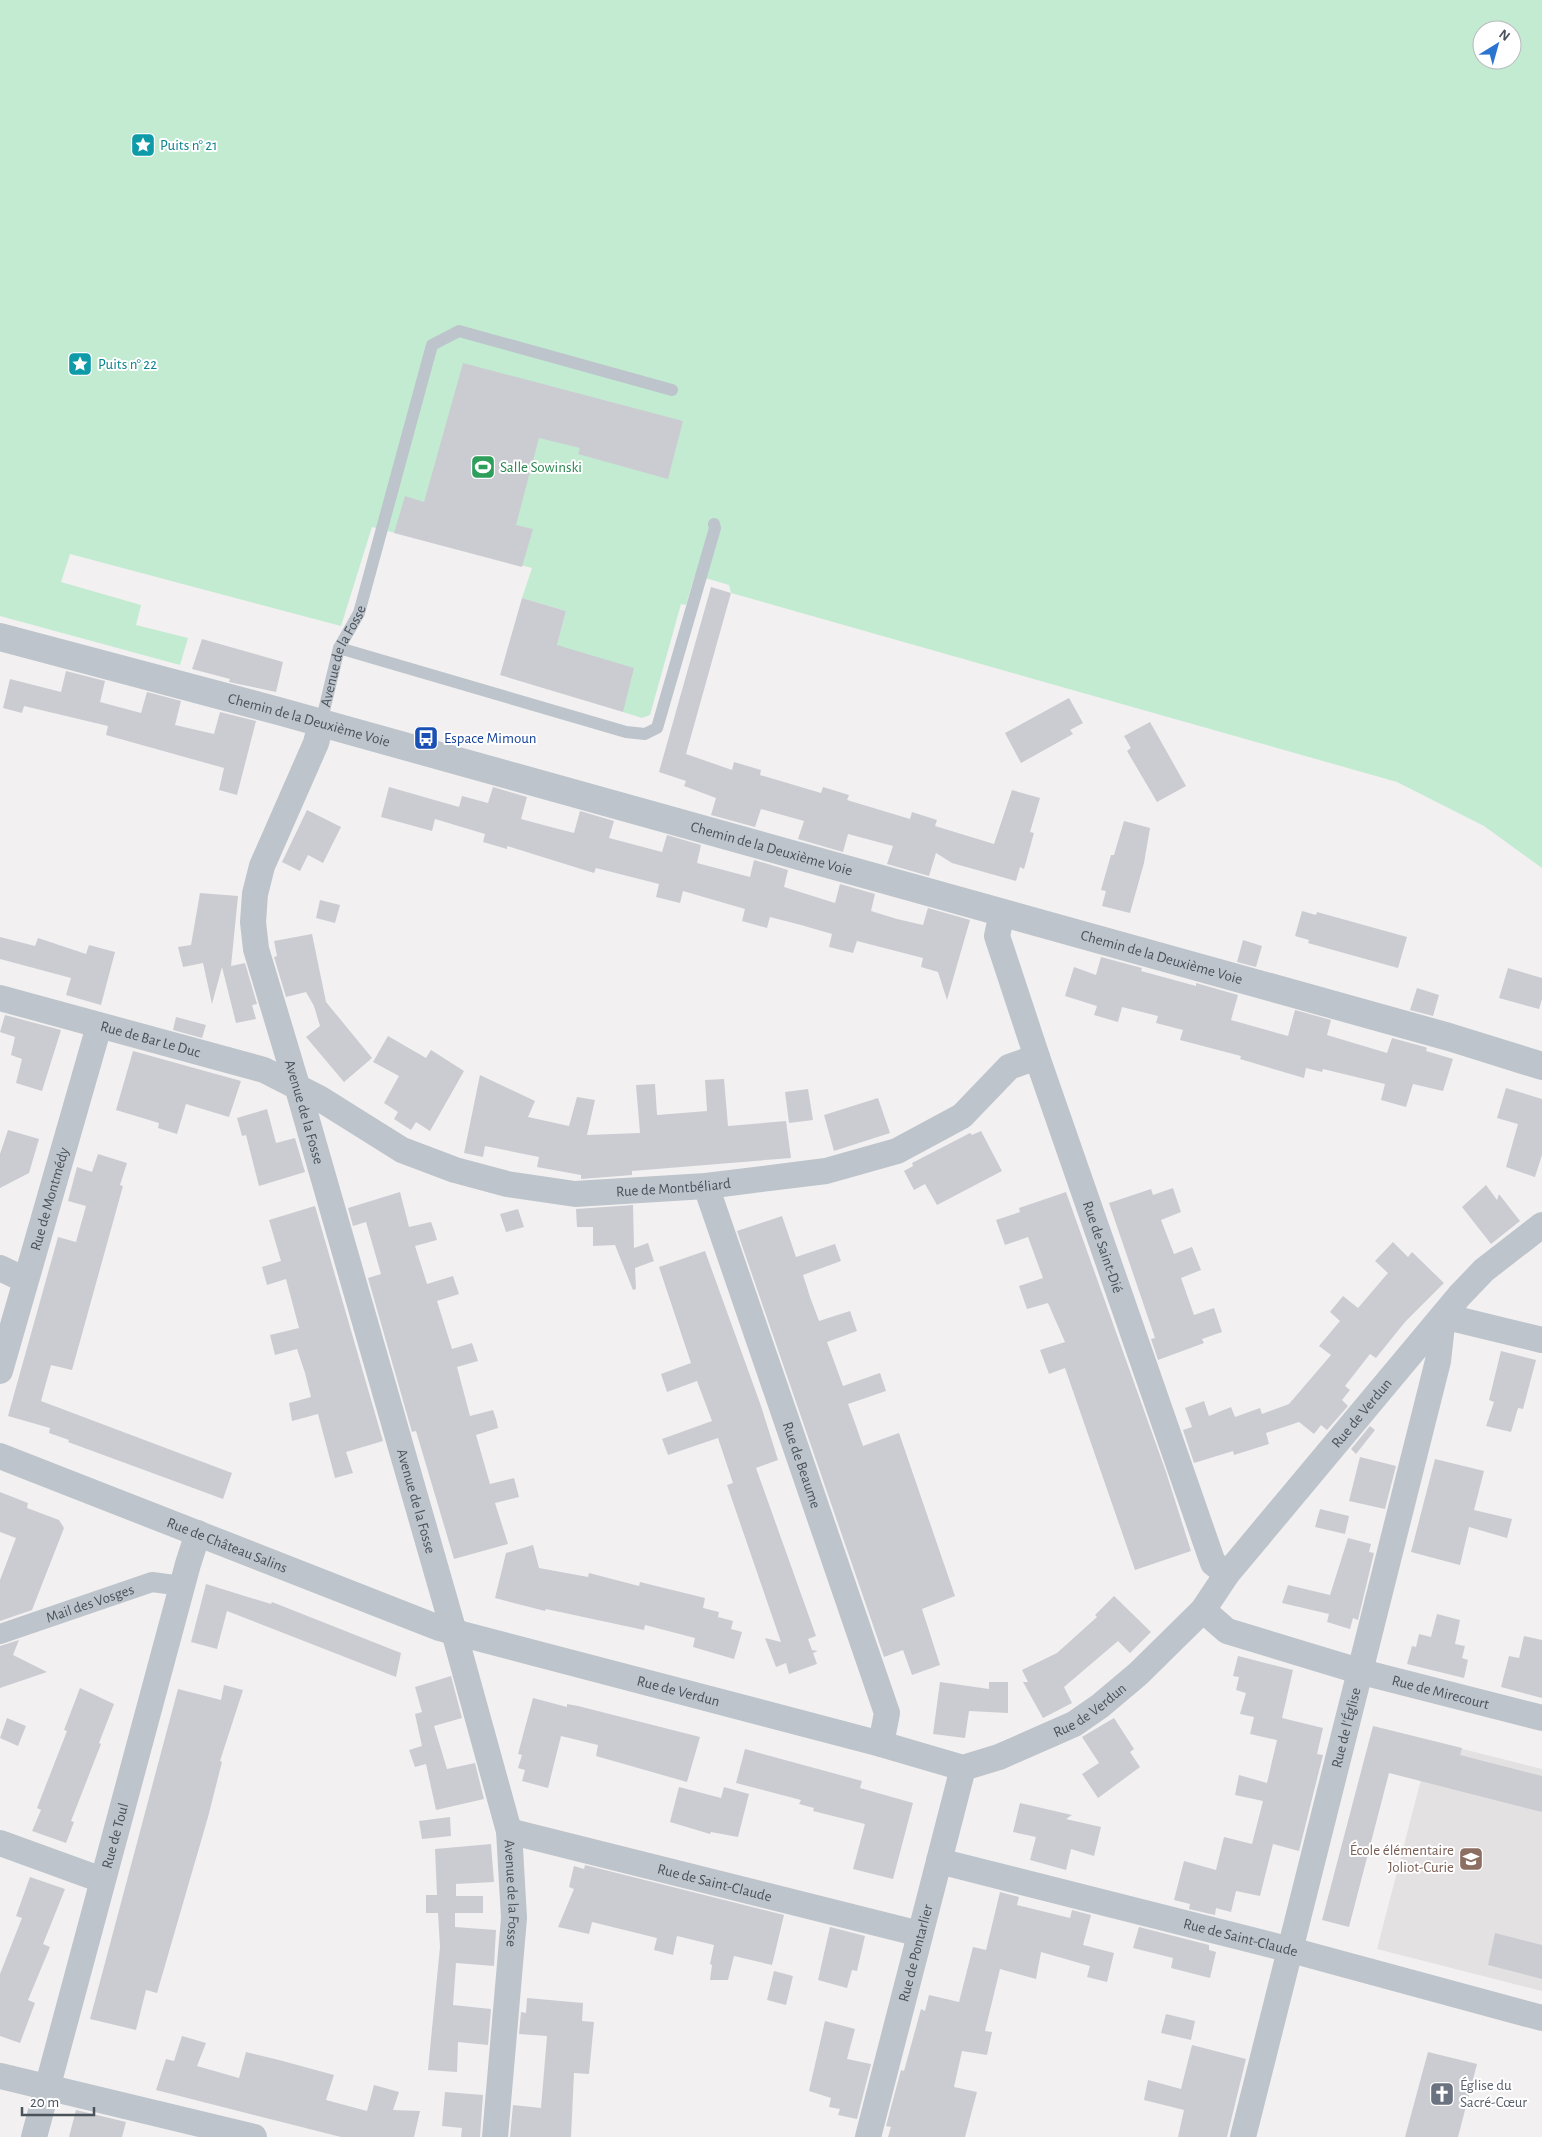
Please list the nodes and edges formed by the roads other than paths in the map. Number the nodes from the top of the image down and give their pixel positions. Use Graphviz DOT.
graph roads {
  1 [pos="672,390"];
  2 [pos="714,524"];
  3 [pos="0,637"];
  4 [pos="339,648"];
  5 [pos="321,723"];
  6 [pos="1002,913"];
  7 [pos="0,998"];
  8 [pos="99,1026"];
  9 [pos="1037,1057"];
  10 [pos="1542,1066"];
  11 [pos="298,1089"];
  12 [pos="706,1186"];
  13 [pos="1542,1225"];
  14 [pos="0,1268"];
  15 [pos="25,1280"];
  16 [pos="1443,1316"];
  17 [pos="1542,1340"];
  18 [pos="0,1371"];
  19 [pos="0,1456"];
  20 [pos="198,1533"];
  21 [pos="1226,1574"];
  22 [pos="182,1586"];
  23 [pos="1203,1610"];
  24 [pos="454,1632"];
  25 [pos="0,1634"];
  26 [pos="1362,1672"];
  27 [pos="1542,1718"];
  28 [pos="881,1744"];
  29 [pos="963,1768"];
  30 [pos="509,1831"];
  31 [pos="0,1843"];
  32 [pos="939,1861"];
  33 [pos="102,1880"];
  34 [pos="920,1934"];
  35 [pos="1291,1950"];
  36 [pos="1542,2018"];
  37 [pos="0,2076"];
  38 [pos="47,2087"];
  39 [pos="34,2137"];
  40 [pos="254,2137"];
  41 [pos="495,2137"];
  42 [pos="868,2137"];
  43 [pos="1243,2137"];
  1 -- 4 [label="lane, Avenue de la Fosse"];
  2 -- 4 [label="lane"];
  3 -- 5 [label="street, Chemin de la Deuxième Voie"];
  4 -- 5 [label="lane, Avenue de la Fosse"];
  5 -- 6 [label="street, Chemin de la Deuxième Voie"];
  5 -- 11 [label="street, Avenue de la Fosse"];
  6 -- 9 [label="street, Rue de Saint-Dié"];
  6 -- 10 [label="street, Chemin de la Deuxième Voie"];
  7 -- 8 [label="street, Rue de Bar Le Duc"];
  8 -- 11 [label="street, Rue de Bar Le Duc"];
  8 -- 15 [label="street, Rue de Montmédy"];
  9 -- 12 [label="street, Rue de Montbéliard"];
  9 -- 21 [label="street, Rue de Saint-Dié"];
  11 -- 12 [label="street, Rue de Montbéliard"];
  11 -- 24 [label="street, Avenue de la Fosse"];
  12 -- 28 [label="street, Rue de Beaume"];
  13 -- 16 [label="street, Rue de Verdun"];
  14 -- 15 [label="street"];
  15 -- 18 [label="street, Rue de Montmédy"];
  16 -- 17 [label="street"];
  16 -- 21 [label="street, Rue de Verdun"];
  16 -- 26 [label="street, Rue de l'Église"];
  19 -- 20 [label="street, Rue de Château Salins"];
  20 -- 22 [label="street, Rue de Toul"];
  20 -- 24 [label="street, Rue de Château Salins"];
  21 -- 23 [label="street, Rue de Verdun"];
  22 -- 25 [label="street, Mail des Vosges"];
  22 -- 33 [label="street, Rue de Toul"];
  23 -- 26 [label="street, Rue de Mirecourt"];
  23 -- 29 [label="street, Rue de Verdun"];
  24 -- 28 [label="street, Rue de Verdun"];
  24 -- 30 [label="street, Avenue de la Fosse"];
  26 -- 27 [label="street, Rue de Mirecourt"];
  26 -- 35 [label="street, Rue de l'Église"];
  28 -- 29 [label="street, Rue de Verdun"];
  29 -- 32 [label="street, Rue de Pontarlier"];
  30 -- 34 [label="street, Rue de Saint-Claude"];
  30 -- 41 [label="street, Avenue de la Fosse"];
  31 -- 33 [label="street"];
  32 -- 34 [label="street, Rue de Pontarlier"];
  32 -- 35 [label="street, Rue de Saint-Claude"];
  33 -- 38 [label="street, Rue de Toul"];
  34 -- 42 [label="street, Rue de Pontarlier"];
  35 -- 36 [label="street, Rue de Saint-Claude"];
  35 -- 43 [label="street, Rue de l'Église"];
  37 -- 38 [label="street"];
  38 -- 39 [label="street, Rue de Toul"];
  38 -- 40 [label="street"];
}
